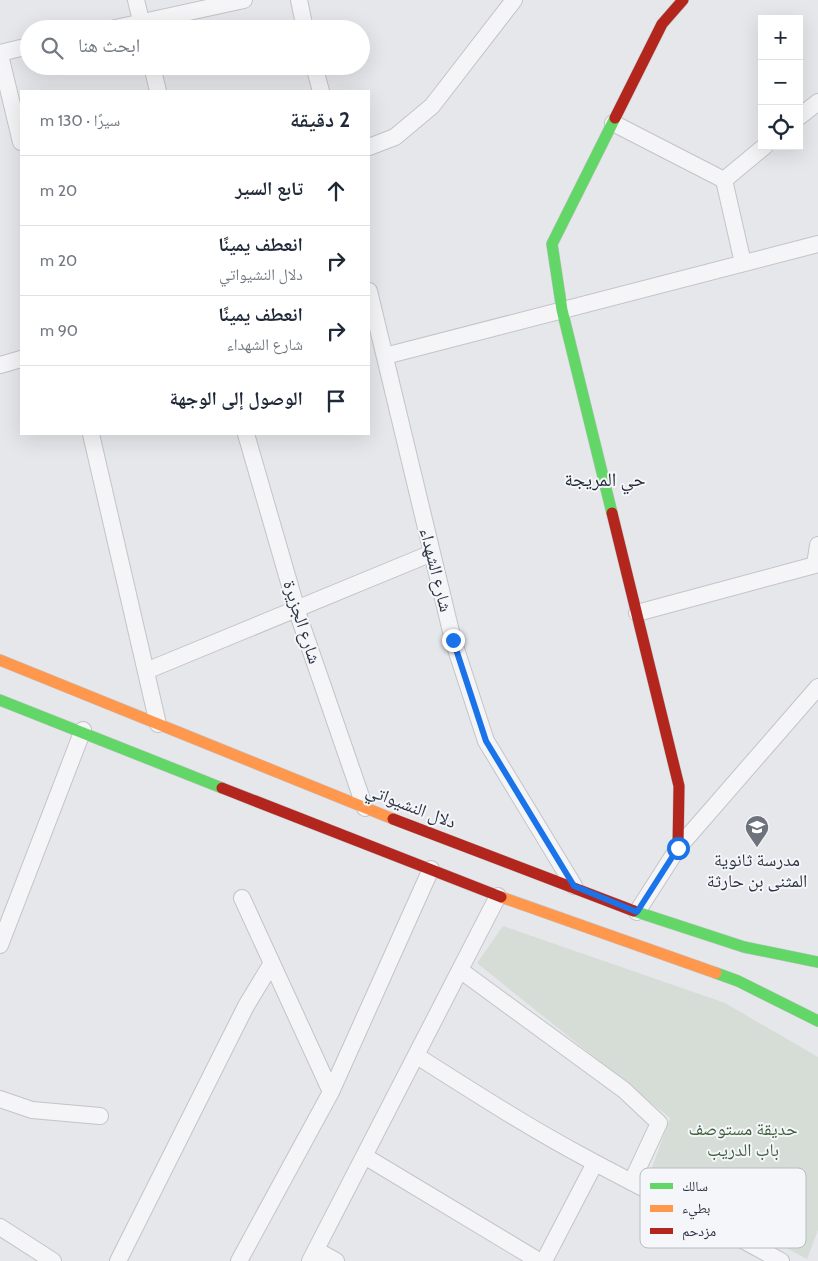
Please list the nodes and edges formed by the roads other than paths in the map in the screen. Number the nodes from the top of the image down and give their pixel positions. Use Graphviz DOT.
graph roads {
  1 [pos="136,0"];
  2 [pos="244,0"];
  3 [pos="298,0"];
  4 [pos="514,0"];
  5 [pos="683,0"];
  6 [pos="141,20"];
  7 [pos="166,20"];
  8 [pos="304,20"];
  9 [pos="20,48"];
  10 [pos="0,54"];
  11 [pos="154,75"];
  12 [pos="316,75"];
  13 [pos="158,90"];
  14 [pos="320,90"];
  15 [pos="818,102"];
  16 [pos="803,114"];
  17 [pos="613,123"];
  18 [pos="20,138"];
  19 [pos="370,147"];
  20 [pos="760,150"];
  21 [pos="724,180"];
  22 [pos="818,244"];
  23 [pos="743,263"];
  24 [pos="370,295"];
  25 [pos="562,310"];
  26 [pos="385,356"];
  27 [pos="20,359"];
  28 [pos="0,365"];
  29 [pos="92,435"];
  30 [pos="246,435"];
  31 [pos="818,545"];
  32 [pos="432,553"];
  33 [pos="296,608"];
  34 [pos="637,614"];
  35 [pos="0,660"];
  36 [pos="146,671"];
  37 [pos="818,687"];
  38 [pos="0,700"];
  39 [pos="158,724"];
  40 [pos="83,730"];
  41 [pos="365,808"];
  42 [pos="678,848"];
  43 [pos="431,869"];
  44 [pos="574,886"];
  45 [pos="498,896"];
  46 [pos="242,898"];
  47 [pos="637,912"];
  48 [pos="0,945"];
  49 [pos="818,962"];
  50 [pos="272,963"];
  51 [pos="460,970"];
  52 [pos="818,1021"];
  53 [pos="417,1056"];
  54 [pos="331,1092"];
  55 [pos="0,1099"];
  56 [pos="100,1116"];
  57 [pos="366,1157"];
  58 [pos="595,1163"];
  59 [pos="632,1182"];
  60 [pos="640,1186"];
  61 [pos="0,1227"];
  62 [pos="756,1248"];
  63 [pos="313,1255"];
  64 [pos="54,1261"];
  65 [pos="118,1261"];
  66 [pos="239,1261"];
  67 [pos="336,1261"];
  68 [pos="539,1261"];
  69 [pos="544,1261"];
  70 [pos="781,1261"];
  1 -- 6 [label="street"];
  2 -- 7 [label="street"];
  3 -- 8 [label="street"];
  4 -- 19 [label="street"];
  5 -- 17 [label="main road"];
  9 -- 10 [label="street"];
  10 -- 18 [label="street"];
  11 -- 13 [label="street"];
  12 -- 14 [label="street"];
  15 -- 16 [label="street"];
  17 -- 21 [label="street"];
  17 -- 25 [label="main road"];
  20 -- 21 [label="street"];
  21 -- 23 [label="street"];
  22 -- 23 [label="street"];
  23 -- 25 [label="street"];
  24 -- 26 [label="street, شارع الشهداء"];
  25 -- 26 [label="street"];
  25 -- 34 [label="main road"];
  26 -- 32 [label="street, شارع الشهداء"];
  27 -- 28 [label="street"];
  29 -- 36 [label="street"];
  30 -- 33 [label="street, شارع الجزيرة"];
  31 -- 34 [label="street"];
  32 -- 33 [label="street"];
  32 -- 44 [label="street, شارع الشهداء"];
  33 -- 36 [label="street"];
  33 -- 41 [label="street, شارع الجزيرة"];
  34 -- 42 [label="main road"];
  35 -- 39 [label="main road, دلال النشيواتي"];
  36 -- 39 [label="street"];
  37 -- 42 [label="street"];
  38 -- 40 [label="main road"];
  39 -- 41 [label="main road, دلال النشيواتي"];
  40 -- 43 [label="main road"];
  40 -- 48 [label="street"];
  41 -- 44 [label="main road, دلال النشيواتي"];
  42 -- 47 [label="street"];
  43 -- 45 [label="main road"];
  43 -- 54 [label="street"];
  44 -- 47 [label="main road, دلال النشيواتي"];
  45 -- 51 [label="street"];
  45 -- 52 [label="main road"];
  46 -- 50 [label="street"];
  47 -- 49 [label="main road, دلال النشيواتي"];
  50 -- 54 [label="street"];
  50 -- 65 [label="street"];
  51 -- 53 [label="street"];
  51 -- 59 [label="street"];
  53 -- 57 [label="street"];
  53 -- 58 [label="street"];
  54 -- 66 [label="street"];
  55 -- 56 [label="street"];
  57 -- 63 [label="street"];
  57 -- 68 [label="street"];
  58 -- 59 [label="street"];
  58 -- 69 [label="street"];
  59 -- 60 [label="street"];
  61 -- 64 [label="street"];
  62 -- 70 [label="street"];
  63 -- 67 [label="street"];
}
